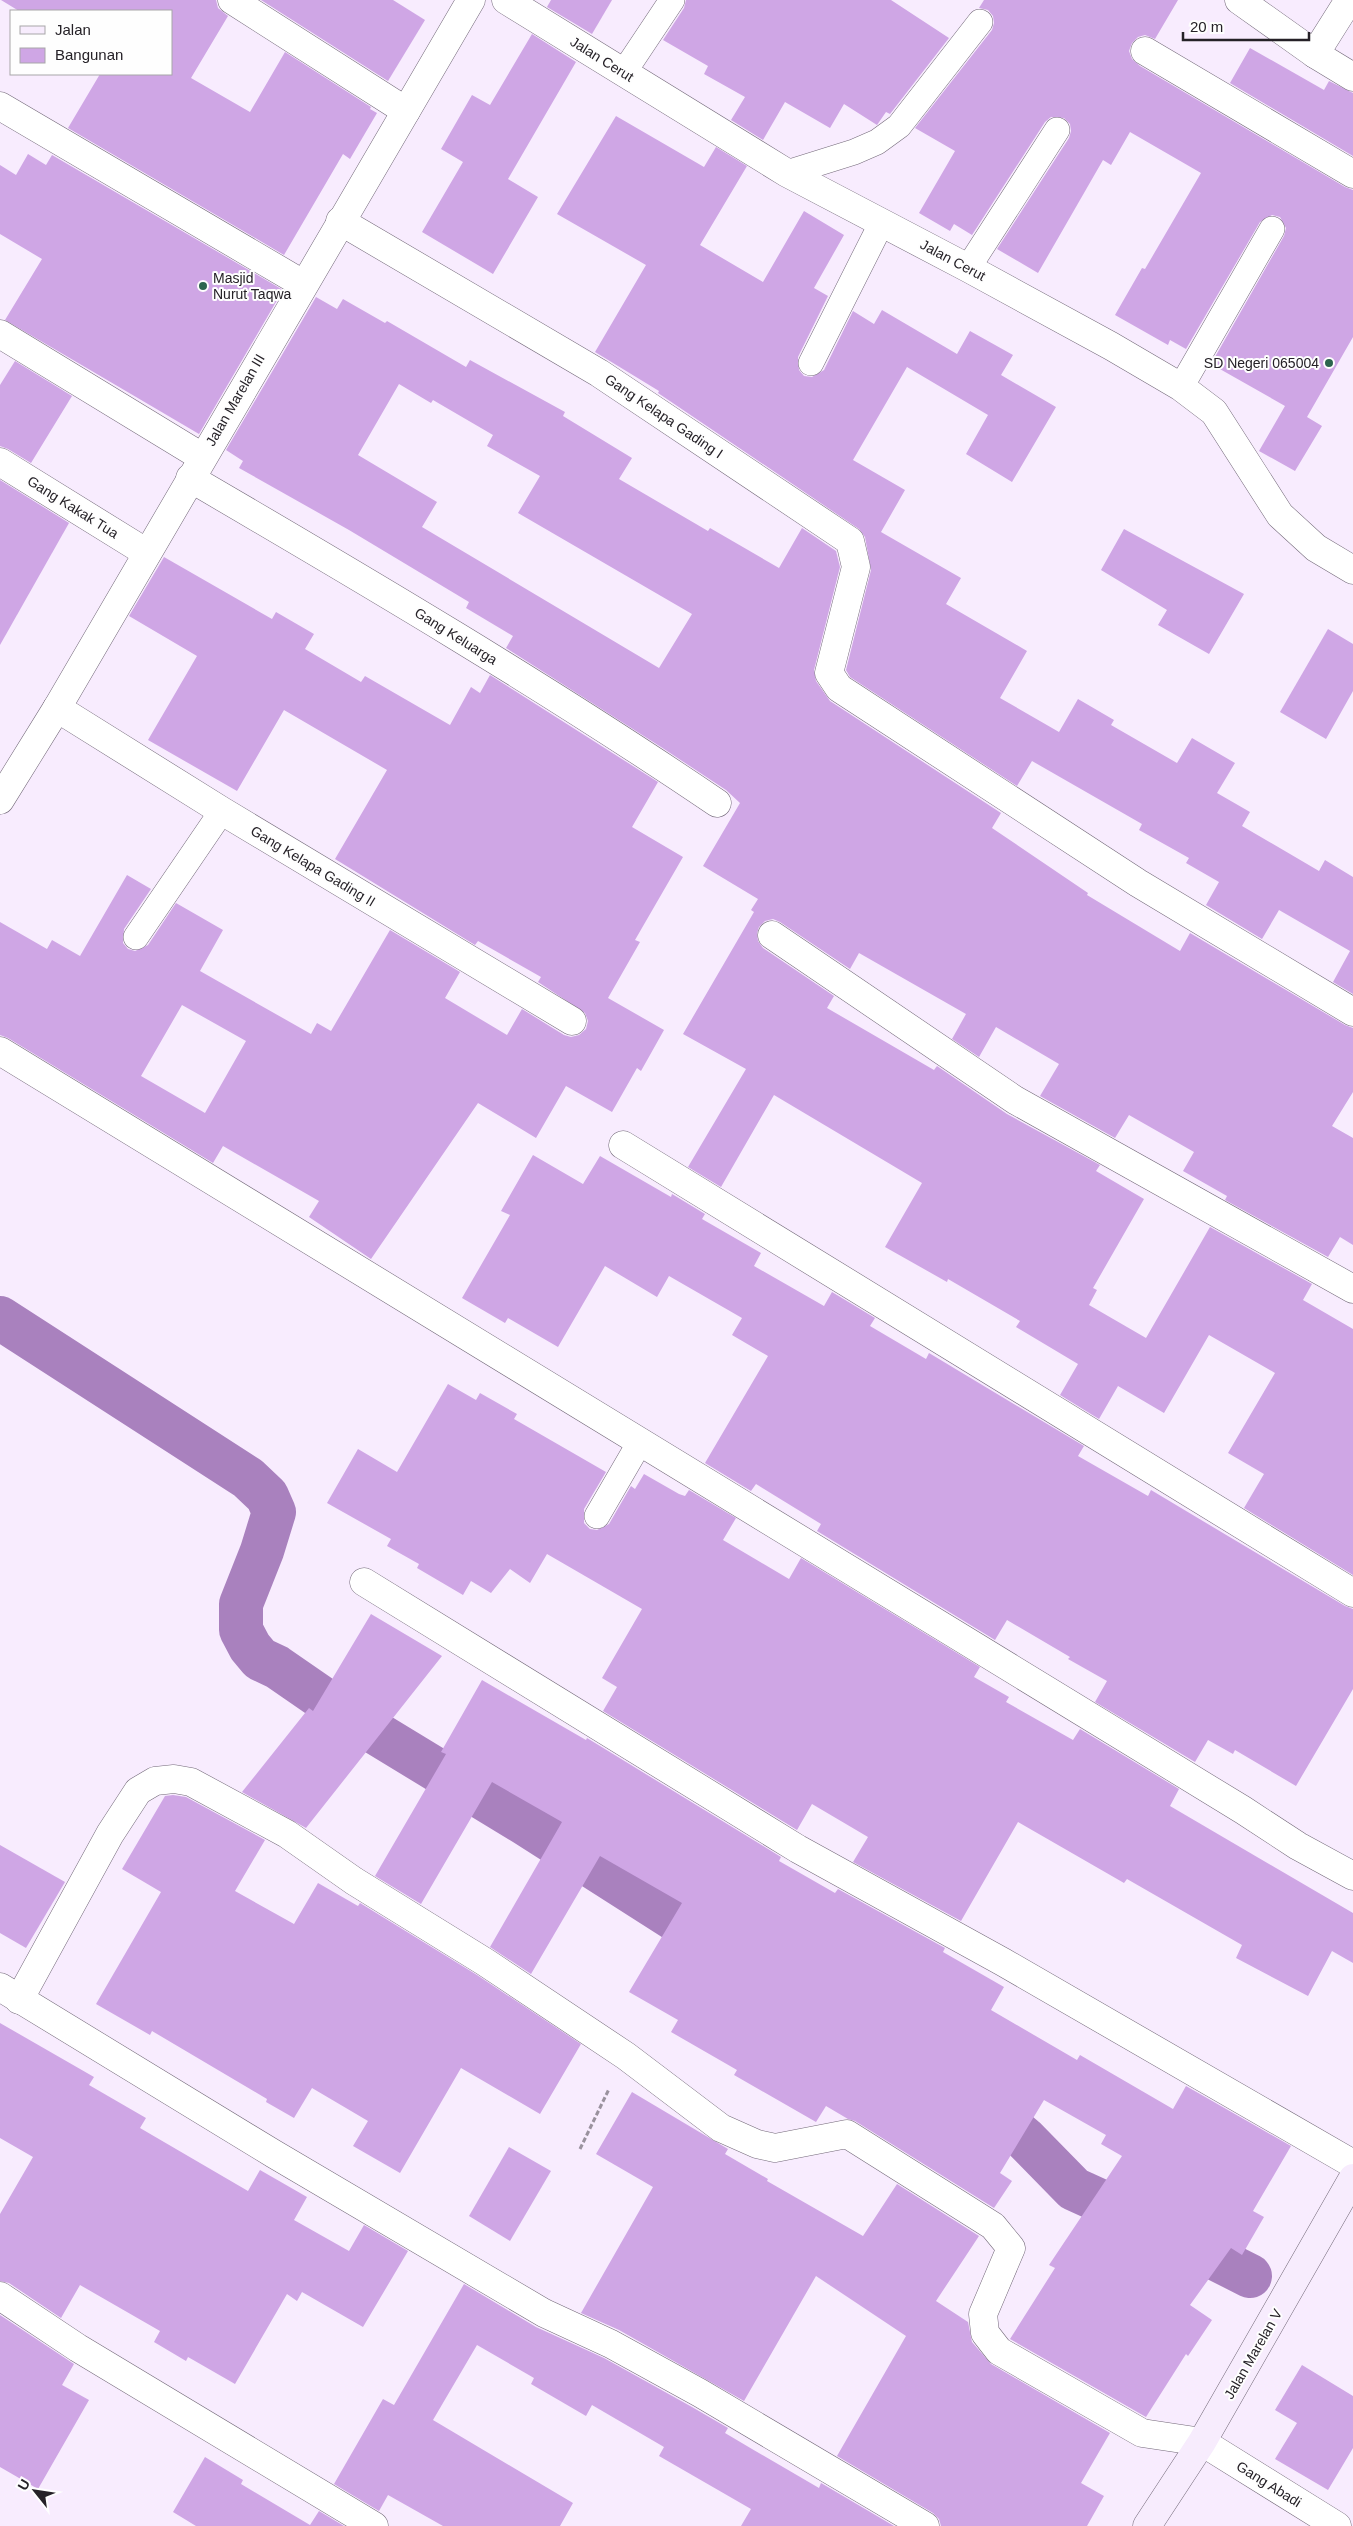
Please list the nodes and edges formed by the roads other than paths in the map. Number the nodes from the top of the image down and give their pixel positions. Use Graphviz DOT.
graph roads {
  1 [pos="232,0"];
  2 [pos="471,0"];
  3 [pos="506,0"];
  4 [pos="672,0"];
  5 [pos="1238,0"];
  6 [pos="1349,0"];
  7 [pos="980,22"];
  8 [pos="1145,51"];
  9 [pos="1315,54"];
  10 [pos="624,72"];
  11 [pos="1353,77"];
  12 [pos="0,106"];
  13 [pos="406,111"];
  14 [pos="1057,130"];
  15 [pos="787,173"];
  16 [pos="1353,174"];
  17 [pos="340,221"];
  18 [pos="882,224"];
  19 [pos="1272,229"];
  20 [pos="968,268"];
  21 [pos="303,284"];
  22 [pos="0,334"];
  23 [pos="811,363"];
  24 [pos="1181,387"];
  25 [pos="0,462"];
  26 [pos="196,468"];
  27 [pos="147,553"];
  28 [pos="1353,570"];
  29 [pos="57,708"];
  30 [pos="0,800"];
  31 [pos="717,803"];
  32 [pos="222,811"];
  33 [pos="772,935"];
  34 [pos="136,936"];
  35 [pos="1353,1012"];
  36 [pos="572,1021"];
  37 [pos="0,1051"];
  38 [pos="623,1145"];
  39 [pos="1353,1289"];
  40 [pos="640,1442"];
  41 [pos="598,1516"];
  42 [pos="364,1582"];
  43 [pos="1353,1593"];
  44 [pos="1353,1876"];
  45 [pos="10,1994"];
  46 [pos="1353,2164"];
  47 [pos="1353,2178"];
  48 [pos="0,2296"];
  49 [pos="1202,2442"];
  50 [pos="374,2526"];
  51 [pos="925,2526"];
  52 [pos="1147,2526"];
  53 [pos="1337,2526"];
  1 -- 13 [label="street"];
  2 -- 13 [label="street, Jalan Marelan III"];
  3 -- 10 [label="street, Jalan Cerut"];
  4 -- 10 [label="lane"];
  5 -- 9 [label="street"];
  6 -- 9 [label="street"];
  7 -- 15 [label="lane"];
  8 -- 16 [label="street"];
  9 -- 11 [label="street"];
  10 -- 15 [label="street, Jalan Cerut"];
  12 -- 21 [label="street"];
  13 -- 17 [label="street, Jalan Marelan III"];
  14 -- 20 [label="lane"];
  15 -- 18 [label="street, Jalan Cerut"];
  17 -- 21 [label="street, Jalan Marelan III"];
  17 -- 35 [label="street, Gang Kelapa Gading I"];
  18 -- 20 [label="street, Jalan Cerut"];
  18 -- 23 [label="lane"];
  19 -- 24 [label="lane"];
  20 -- 24 [label="street, Jalan Cerut"];
  21 -- 26 [label="street, Jalan Marelan III"];
  22 -- 26 [label="street, Gang Keluarga"];
  24 -- 28 [label="street, Jalan Cerut"];
  25 -- 27 [label="street, Gang Kakak Tua"];
  26 -- 27 [label="street, Jalan Marelan III"];
  26 -- 31 [label="street, Gang Keluarga"];
  27 -- 29 [label="street, Jalan Marelan III"];
  29 -- 30 [label="street, Jalan Marelan III"];
  29 -- 32 [label="street, Gang Kelapa Gading II"];
  32 -- 34 [label="lane"];
  32 -- 36 [label="street, Gang Kelapa Gading II"];
  33 -- 39 [label="street"];
  37 -- 40 [label="street"];
  38 -- 43 [label="street"];
  40 -- 41 [label="lane"];
  40 -- 44 [label="street"];
  42 -- 46 [label="street"];
  45 -- 49 [label="street"];
  45 -- 51 [label="street"];
  47 -- 49 [label="street, Jalan Marelan V"];
  48 -- 50 [label="street"];
  49 -- 52 [label="street, Jalan Marelan V"];
  49 -- 53 [label="street, Gang Abadi"];
}
